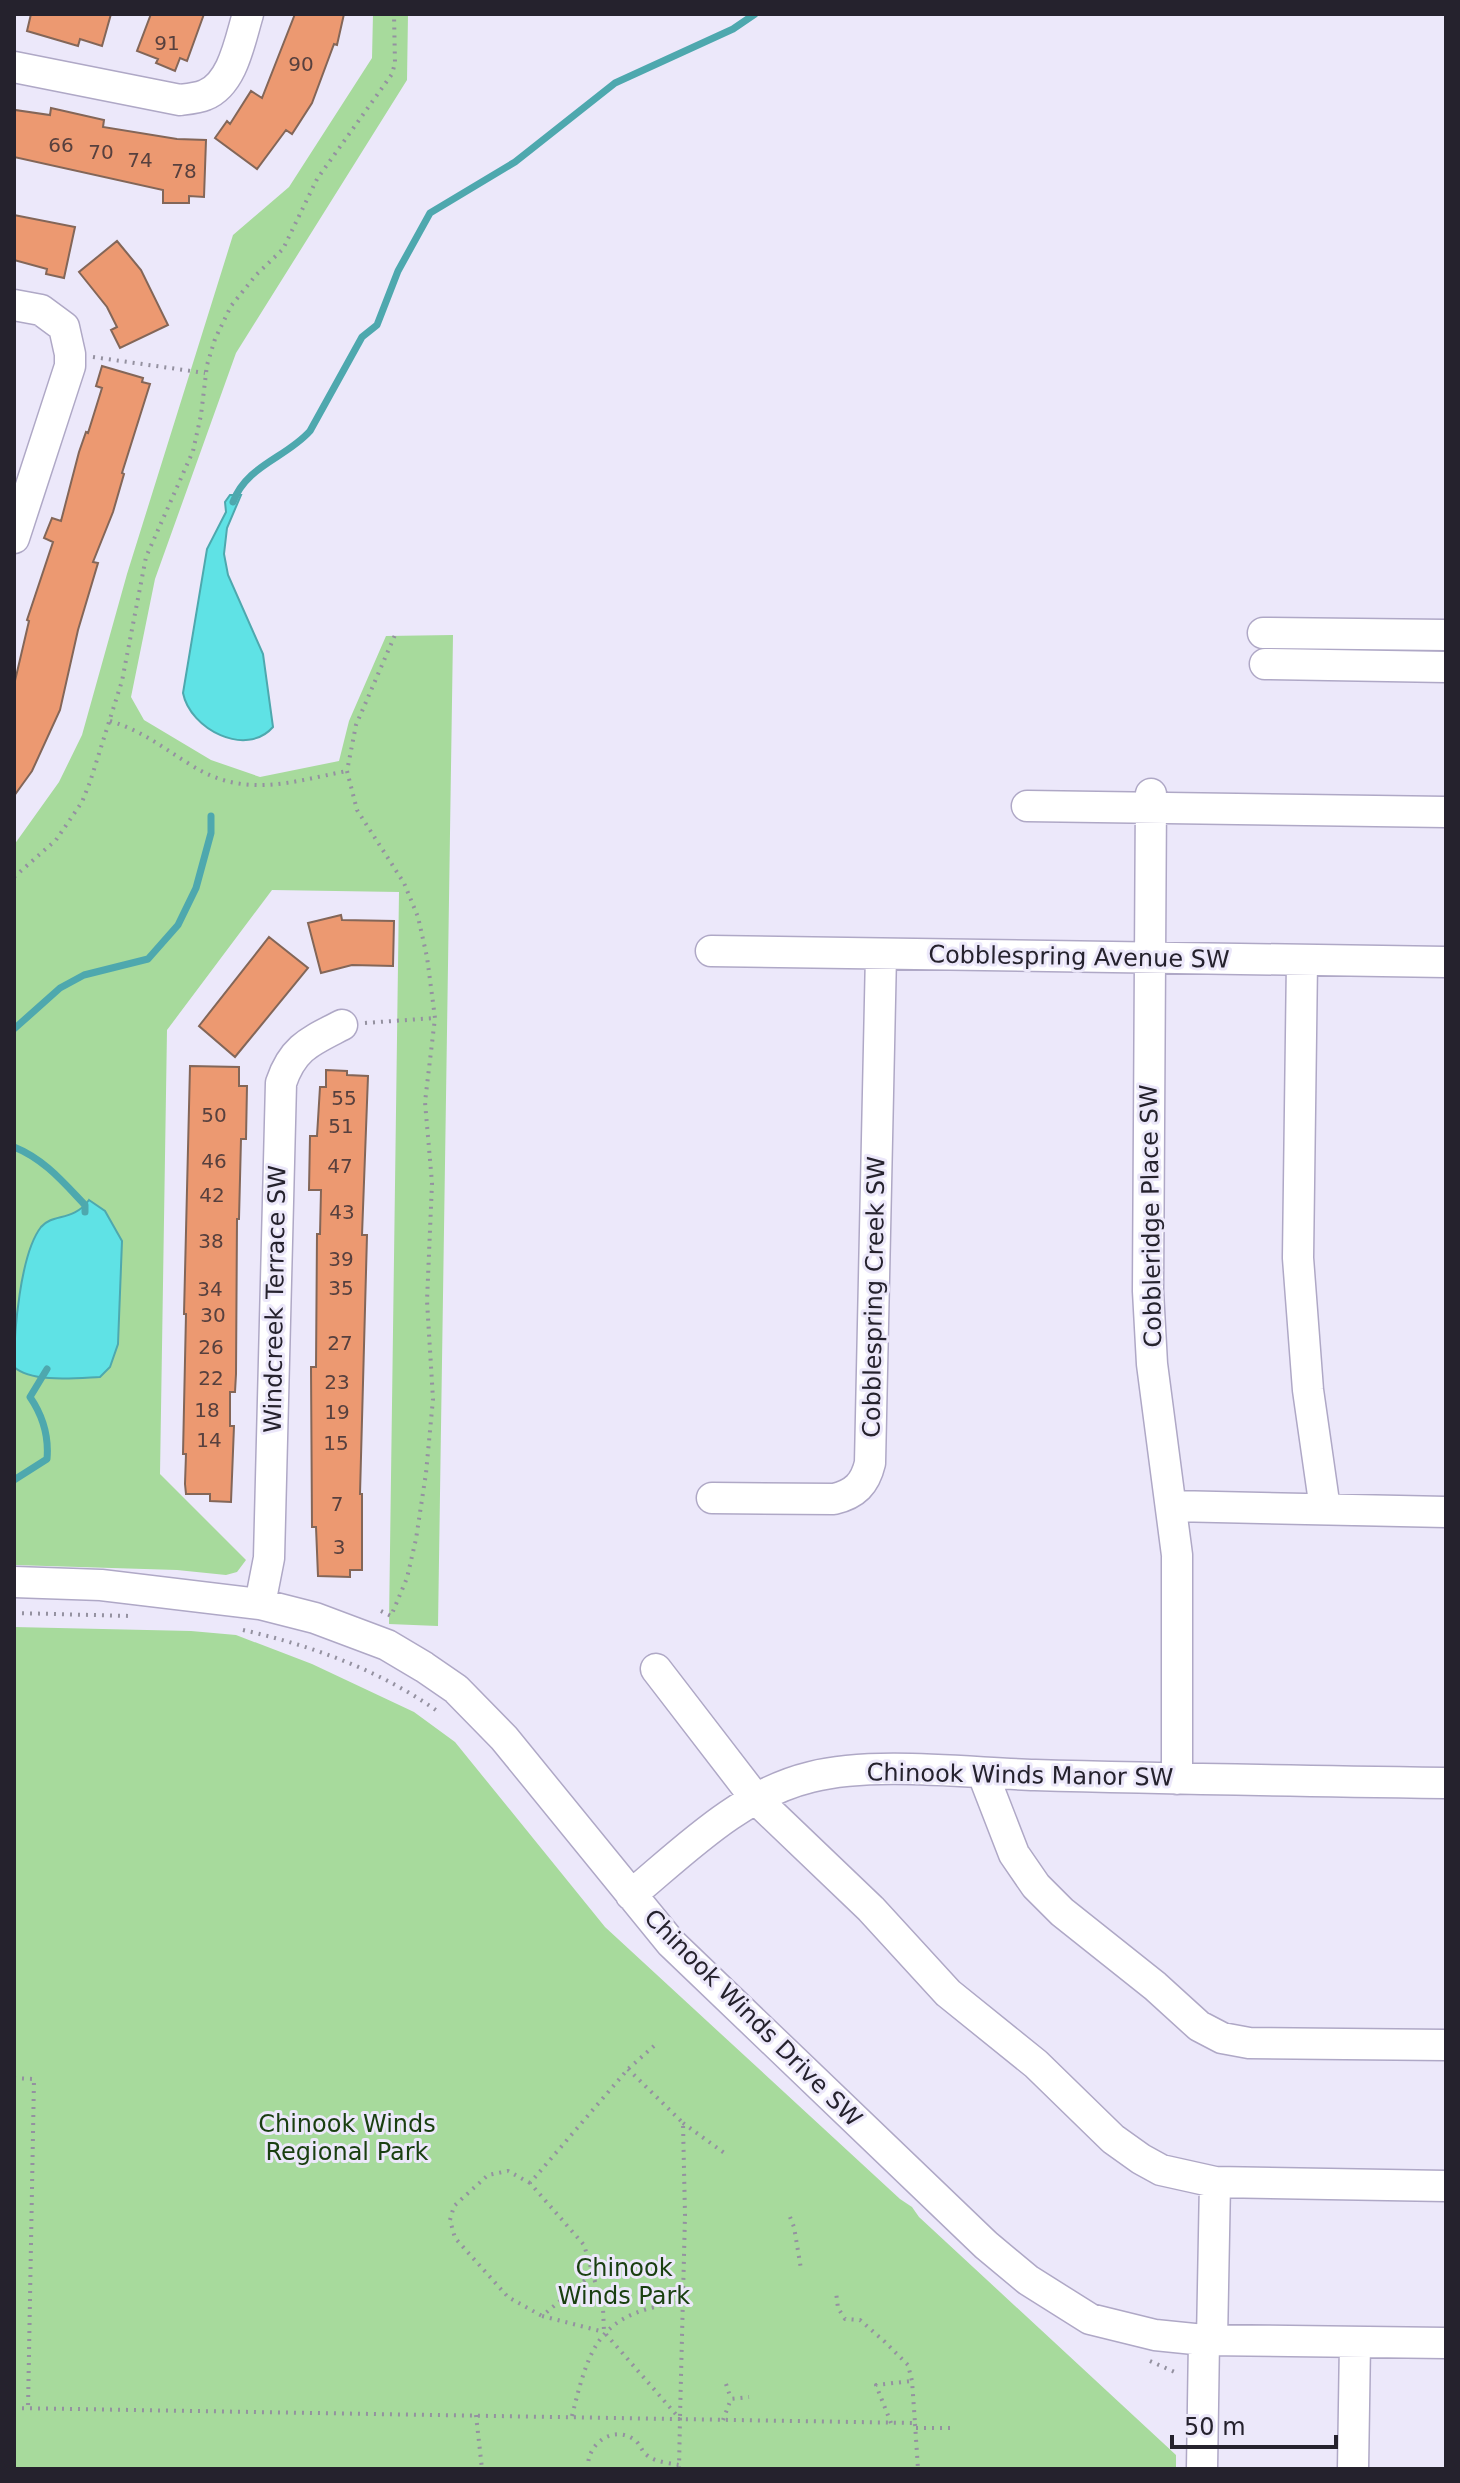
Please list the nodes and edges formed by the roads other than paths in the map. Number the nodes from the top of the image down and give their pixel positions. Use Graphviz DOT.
graph roads {
  1 [pos="248,14"];
  2 [pos="14,67"];
  3 [pos="14,305"];
  4 [pos="14,534"];
  5 [pos="1263,633"];
  6 [pos="1446,635"];
  7 [pos="1265,664"];
  8 [pos="1446,667"];
  9 [pos="1151,801"];
  10 [pos="1027,806"];
  11 [pos="1446,812"];
  12 [pos="711,951"];
  13 [pos="881,954"];
  14 [pos="1150,958"];
  15 [pos="1302,961"];
  16 [pos="1446,962"];
  17 [pos="342,1025"];
  18 [pos="712,1498"];
  19 [pos="1172,1506"];
  20 [pos="1325,1509"];
  21 [pos="1446,1512"];
  22 [pos="14,1582"];
  23 [pos="260,1604"];
  24 [pos="656,1669"];
  25 [pos="983,1774"];
  26 [pos="1177,1779"];
  27 [pos="1446,1783"];
  28 [pos="756,1799"];
  29 [pos="631,1895"];
  30 [pos="1446,2045"];
  31 [pos="1215,2182"];
  32 [pos="1446,2186"];
  33 [pos="1208,2340"];
  34 [pos="1355,2342"];
  35 [pos="1446,2343"];
  36 [pos="1202,2469"];
  37 [pos="1353,2469"];
  1 -- 2 [label="street"];
  3 -- 4 [label="street"];
  5 -- 6 [label="street"];
  7 -- 8 [label="street"];
  9 -- 10 [label="street"];
  9 -- 11 [label="street"];
  9 -- 14 [label="street, Cobbleridge Place SW"];
  12 -- 13 [label="street, Cobblespring Avenue SW"];
  13 -- 14 [label="street, Cobblespring Avenue SW"];
  13 -- 18 [label="street, Cobblespring Creek SW"];
  14 -- 15 [label="street, Cobblespring Avenue SW"];
  14 -- 19 [label="street, Cobbleridge Place SW"];
  15 -- 16 [label="street, Cobblespring Avenue SW"];
  15 -- 20 [label="street"];
  17 -- 23 [label="street, Windcreek Terrace SW"];
  19 -- 20 [label="street"];
  19 -- 26 [label="street, Cobbleridge Place SW"];
  20 -- 21 [label="street"];
  22 -- 23 [label="street, Chinook Winds Drive SW"];
  23 -- 29 [label="street, Chinook Winds Drive SW"];
  24 -- 28 [label="street"];
  25 -- 26 [label="street, Chinook Winds Manor SW"];
  25 -- 28 [label="street, Chinook Winds Manor SW"];
  25 -- 30 [label="street"];
  26 -- 27 [label="street, Chinook Winds Manor SW"];
  28 -- 29 [label="street, Chinook Winds Manor SW"];
  28 -- 31 [label="street"];
  29 -- 33 [label="street, Chinook Winds Drive SW"];
  31 -- 32 [label="street"];
  31 -- 33 [label="street"];
  33 -- 34 [label="street, Chinook Winds Drive SW"];
  33 -- 36 [label="street"];
  34 -- 35 [label="street, Chinook Winds Drive SW"];
  34 -- 37 [label="street"];
}
